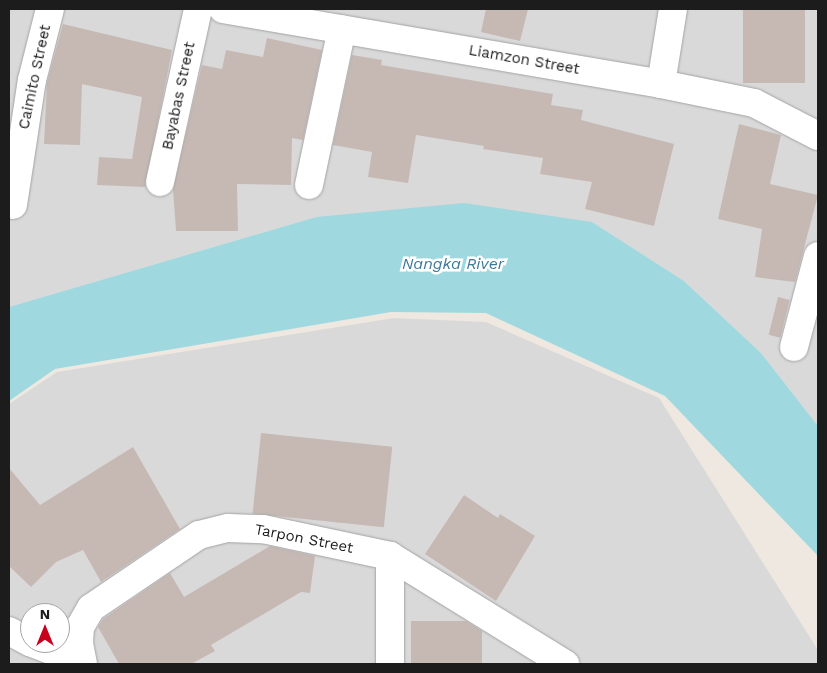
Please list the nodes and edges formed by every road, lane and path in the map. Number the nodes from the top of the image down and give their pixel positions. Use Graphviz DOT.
graph roads {
  1 [pos="50,9"];
  2 [pos="198,9"];
  3 [pos="223,9"];
  4 [pos="673,9"];
  5 [pos="342,29"];
  6 [pos="661,84"];
  7 [pos="818,136"];
  8 [pos="160,182"];
  9 [pos="309,185"];
  10 [pos="13,205"];
  11 [pos="818,256"];
  12 [pos="794,347"];
  13 [pos="390,556"];
  14 [pos="9,630"];
  15 [pos="20,636"];
  16 [pos="56,653"];
  17 [pos="82,663"];
  18 [pos="390,664"];
  19 [pos="565,664"];
  1 -- 10 [label="street, Caimito Street"];
  2 -- 8 [label="street, Bayabas Street"];
  3 -- 5 [label="street, Liamzon Street"];
  4 -- 6 [label="street"];
  5 -- 6 [label="street, Liamzon Street"];
  5 -- 9 [label="street"];
  6 -- 7 [label="street, Liamzon Street"];
  11 -- 12 [label="street"];
  13 -- 17 [label="street, Tarpon Street"];
  13 -- 18 [label="street"];
  13 -- 19 [label="street, Tarpon Street"];
  14 -- 15 [label="street"];
  16 -- 17 [label="street"];
}
